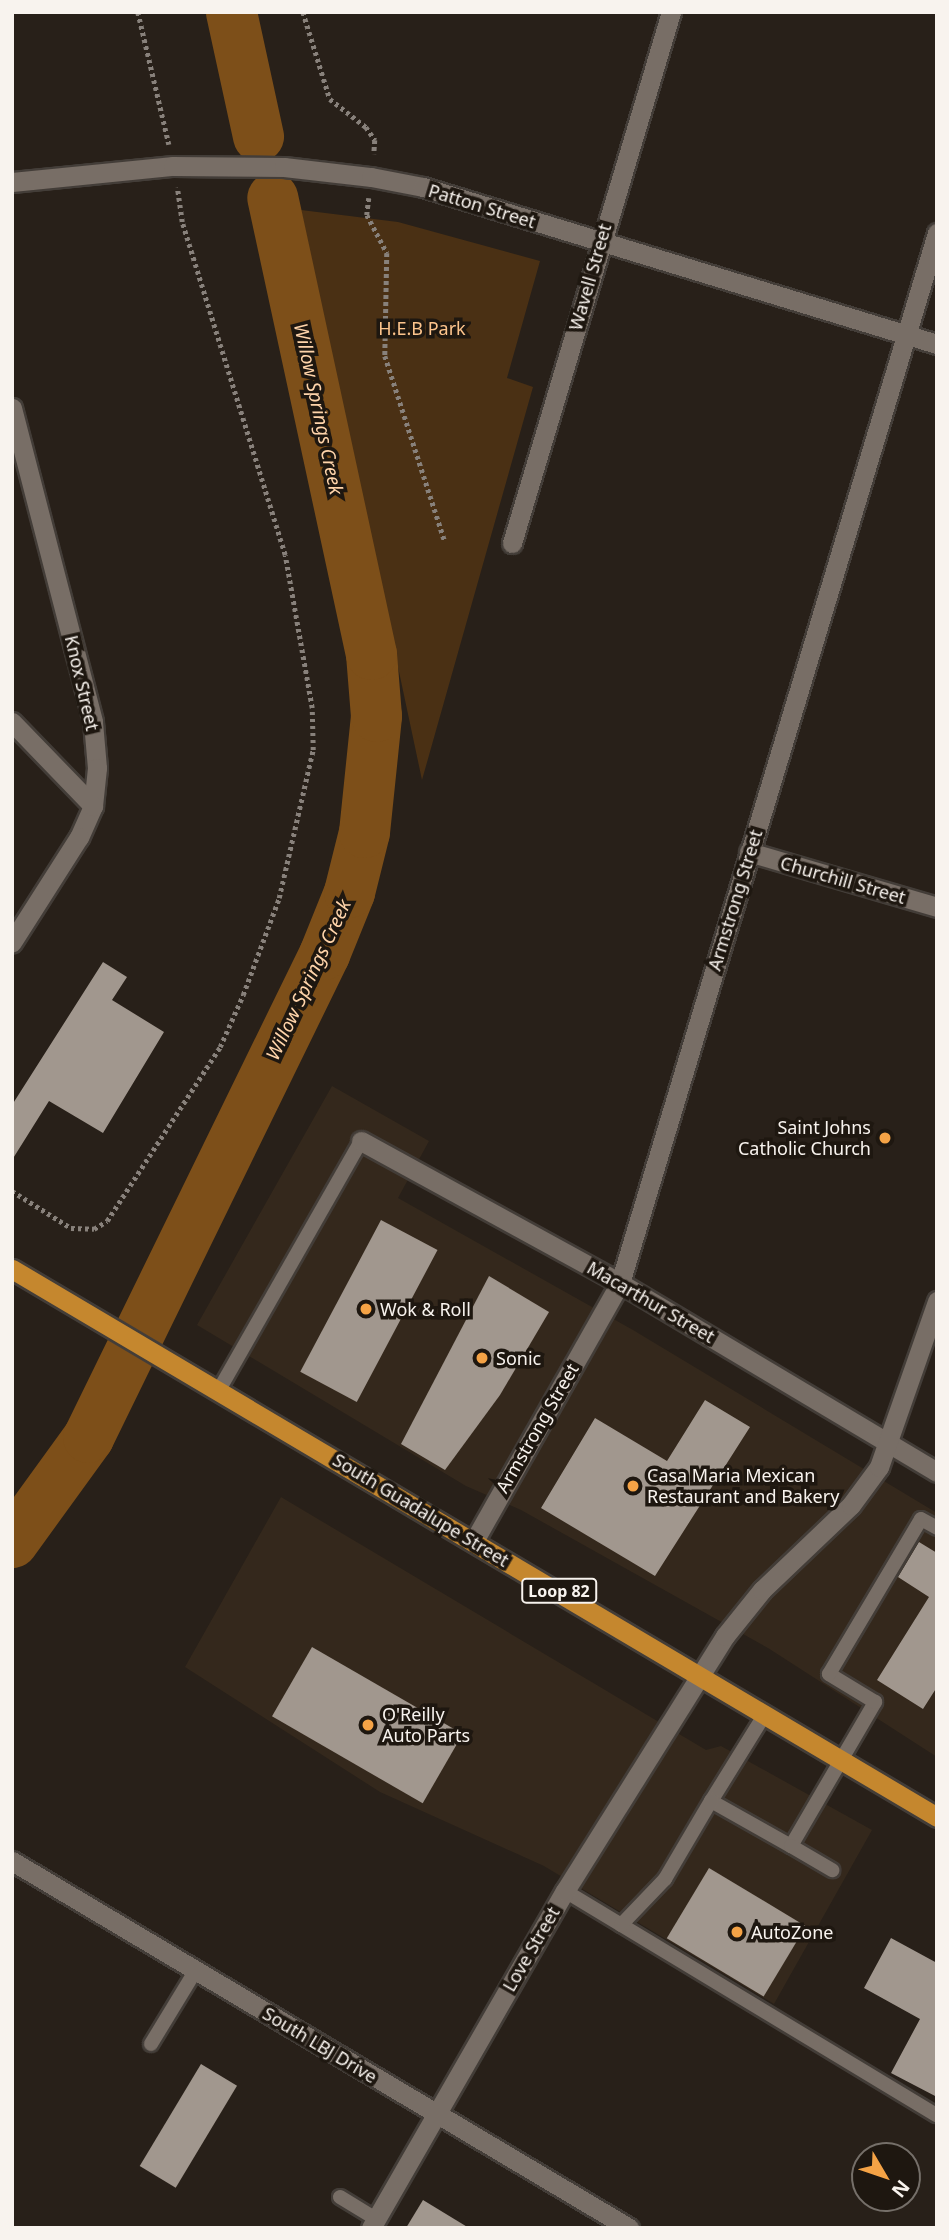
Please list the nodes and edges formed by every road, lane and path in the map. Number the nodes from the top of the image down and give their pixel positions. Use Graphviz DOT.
graph roads {
  1 [pos="138,12"];
  2 [pos="303,12"];
  3 [pos="671,12"];
  4 [pos="173,166"];
  5 [pos="372,177"];
  6 [pos="12,182"];
  7 [pos="937,233"];
  8 [pos="599,242"];
  9 [pos="906,335"];
  10 [pos="937,344"];
  11 [pos="12,408"];
  12 [pos="445,542"];
  13 [pos="512,543"];
  14 [pos="12,722"];
  15 [pos="93,806"];
  16 [pos="749,852"];
  17 [pos="937,907"];
  18 [pos="12,942"];
  19 [pos="361,1141"];
  20 [pos="12,1191"];
  21 [pos="12,1269"];
  22 [pos="621,1283"];
  23 [pos="937,1301"];
  24 [pos="219,1391"];
  25 [pos="890,1445"];
  26 [pos="937,1472"];
  27 [pos="937,1528"];
  28 [pos="474,1541"];
  29 [pos="701,1676"];
  30 [pos="765,1714"];
  31 [pos="840,1759"];
  32 [pos="711,1801"];
  33 [pos="937,1817"];
  34 [pos="790,1846"];
  35 [pos="12,1861"];
  36 [pos="832,1870"];
  37 [pos="565,1891"];
  38 [pos="621,1925"];
  39 [pos="196,1970"];
  40 [pos="151,2044"];
  41 [pos="435,2115"];
  42 [pos="937,2115"];
  43 [pos="340,2197"];
  44 [pos="374,2223"];
  45 [pos="629,2228"];
  1 -- 4 [label="path"];
  2 -- 5 [label="path"];
  3 -- 8 [label="street, Wavell Street"];
  4 -- 5 [label="street, Patton Street"];
  4 -- 6 [label="street, Patton Street"];
  4 -- 20 [label="path"];
  5 -- 8 [label="street, Patton Street"];
  5 -- 12 [label="path"];
  7 -- 9 [label="street, Armstrong Street"];
  8 -- 9 [label="street, Patton Street"];
  8 -- 13 [label="street, Wavell Street"];
  9 -- 10 [label="street, Patton Street"];
  9 -- 16 [label="street, Armstrong Street"];
  11 -- 15 [label="street, Knox Street"];
  14 -- 15 [label="street"];
  15 -- 18 [label="street, Knox Street"];
  16 -- 17 [label="street, Churchill Street"];
  16 -- 22 [label="street, Armstrong Street"];
  19 -- 22 [label="street, Macarthur Street"];
  19 -- 24 [label="lane"];
  21 -- 24 [label="main road, South Guadalupe Street / Loop 82"];
  22 -- 25 [label="street, Macarthur Street"];
  22 -- 28 [label="street, Armstrong Street"];
  23 -- 25 [label="street, Love Street"];
  24 -- 28 [label="main road, South Guadalupe Street / Loop 82"];
  25 -- 26 [label="street, Macarthur Street"];
  25 -- 29 [label="street, Love Street"];
  27 -- 31 [label="lane"];
  28 -- 29 [label="main road, South Guadalupe Street / Loop 82"];
  29 -- 30 [label="main road, South Guadalupe Street / Loop 82"];
  29 -- 37 [label="street, Love Street"];
  30 -- 31 [label="main road, South Guadalupe Street / Loop 82"];
  30 -- 32 [label="lane"];
  31 -- 33 [label="main road, South Guadalupe Street / Loop 82"];
  31 -- 34 [label="lane"];
  32 -- 34 [label="lane"];
  32 -- 38 [label="lane"];
  34 -- 36 [label="lane"];
  35 -- 39 [label="street, South LBJ Drive"];
  37 -- 38 [label="lane"];
  37 -- 41 [label="street, Love Street"];
  38 -- 42 [label="lane"];
  39 -- 40 [label="lane"];
  39 -- 41 [label="street, South LBJ Drive"];
  41 -- 44 [label="street, Love Street"];
  41 -- 45 [label="street, South LBJ Drive"];
  43 -- 44 [label="lane"];
}
